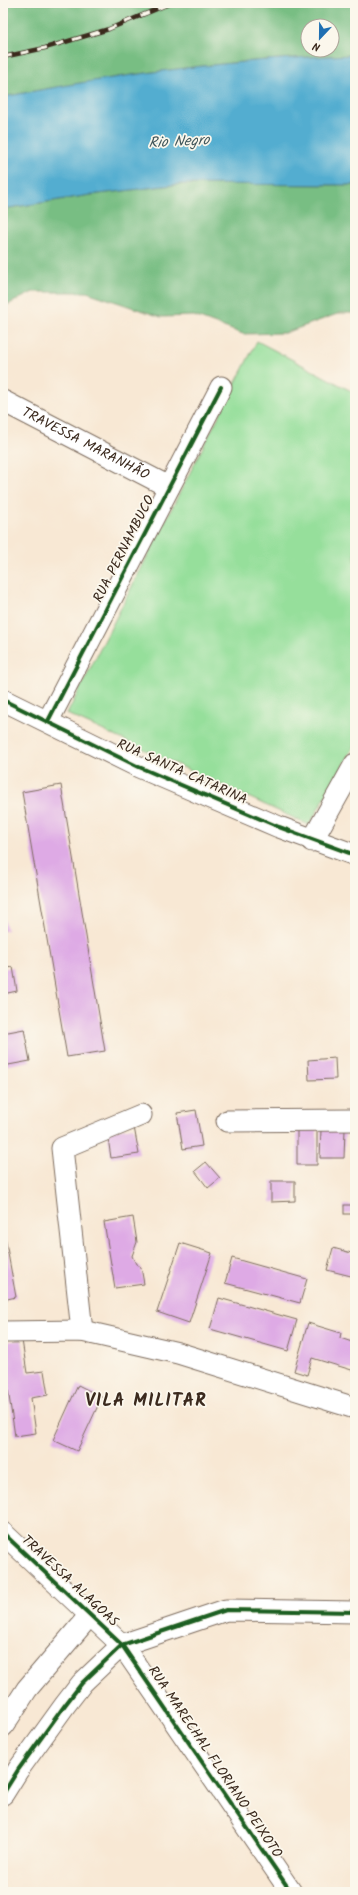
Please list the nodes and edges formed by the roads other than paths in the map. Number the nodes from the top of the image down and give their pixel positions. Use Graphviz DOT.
graph roads {
  1 [pos="221,387"];
  2 [pos="3,401"];
  3 [pos="169,487"];
  4 [pos="3,700"];
  5 [pos="48,721"];
  6 [pos="355,764"];
  7 [pos="312,840"];
  8 [pos="355,855"];
  9 [pos="141,1115"];
  10 [pos="355,1120"];
  11 [pos="227,1121"];
  12 [pos="82,1331"];
  13 [pos="3,1332"];
  14 [pos="355,1408"];
  15 [pos="3,1533"];
  16 [pos="355,1612"];
  17 [pos="90,1615"];
  18 [pos="122,1645"];
  19 [pos="3,1726"];
  20 [pos="3,1794"];
  21 [pos="291,1892"];
  1 -- 3 [label="street, RUA PERNAMBUCO"];
  2 -- 3 [label="street, TRAVESSA MARANHÃO"];
  3 -- 5 [label="street, RUA PERNAMBUCO"];
  4 -- 5 [label="street, RUA SANTA CATARINA"];
  5 -- 7 [label="street, RUA SANTA CATARINA"];
  6 -- 7 [label="street"];
  7 -- 8 [label="street, RUA SANTA CATARINA"];
  9 -- 12 [label="street"];
  10 -- 11 [label="street"];
  12 -- 13 [label="street"];
  12 -- 14 [label="street"];
  15 -- 17 [label="street, TRAVESSA ALAGOAS"];
  16 -- 18 [label="street"];
  17 -- 18 [label="street, TRAVESSA ALAGOAS"];
  17 -- 19 [label="street"];
  18 -- 20 [label="street"];
  18 -- 21 [label="street, RUA MARECHAL FLORIANO PEIXOTO"];
}
